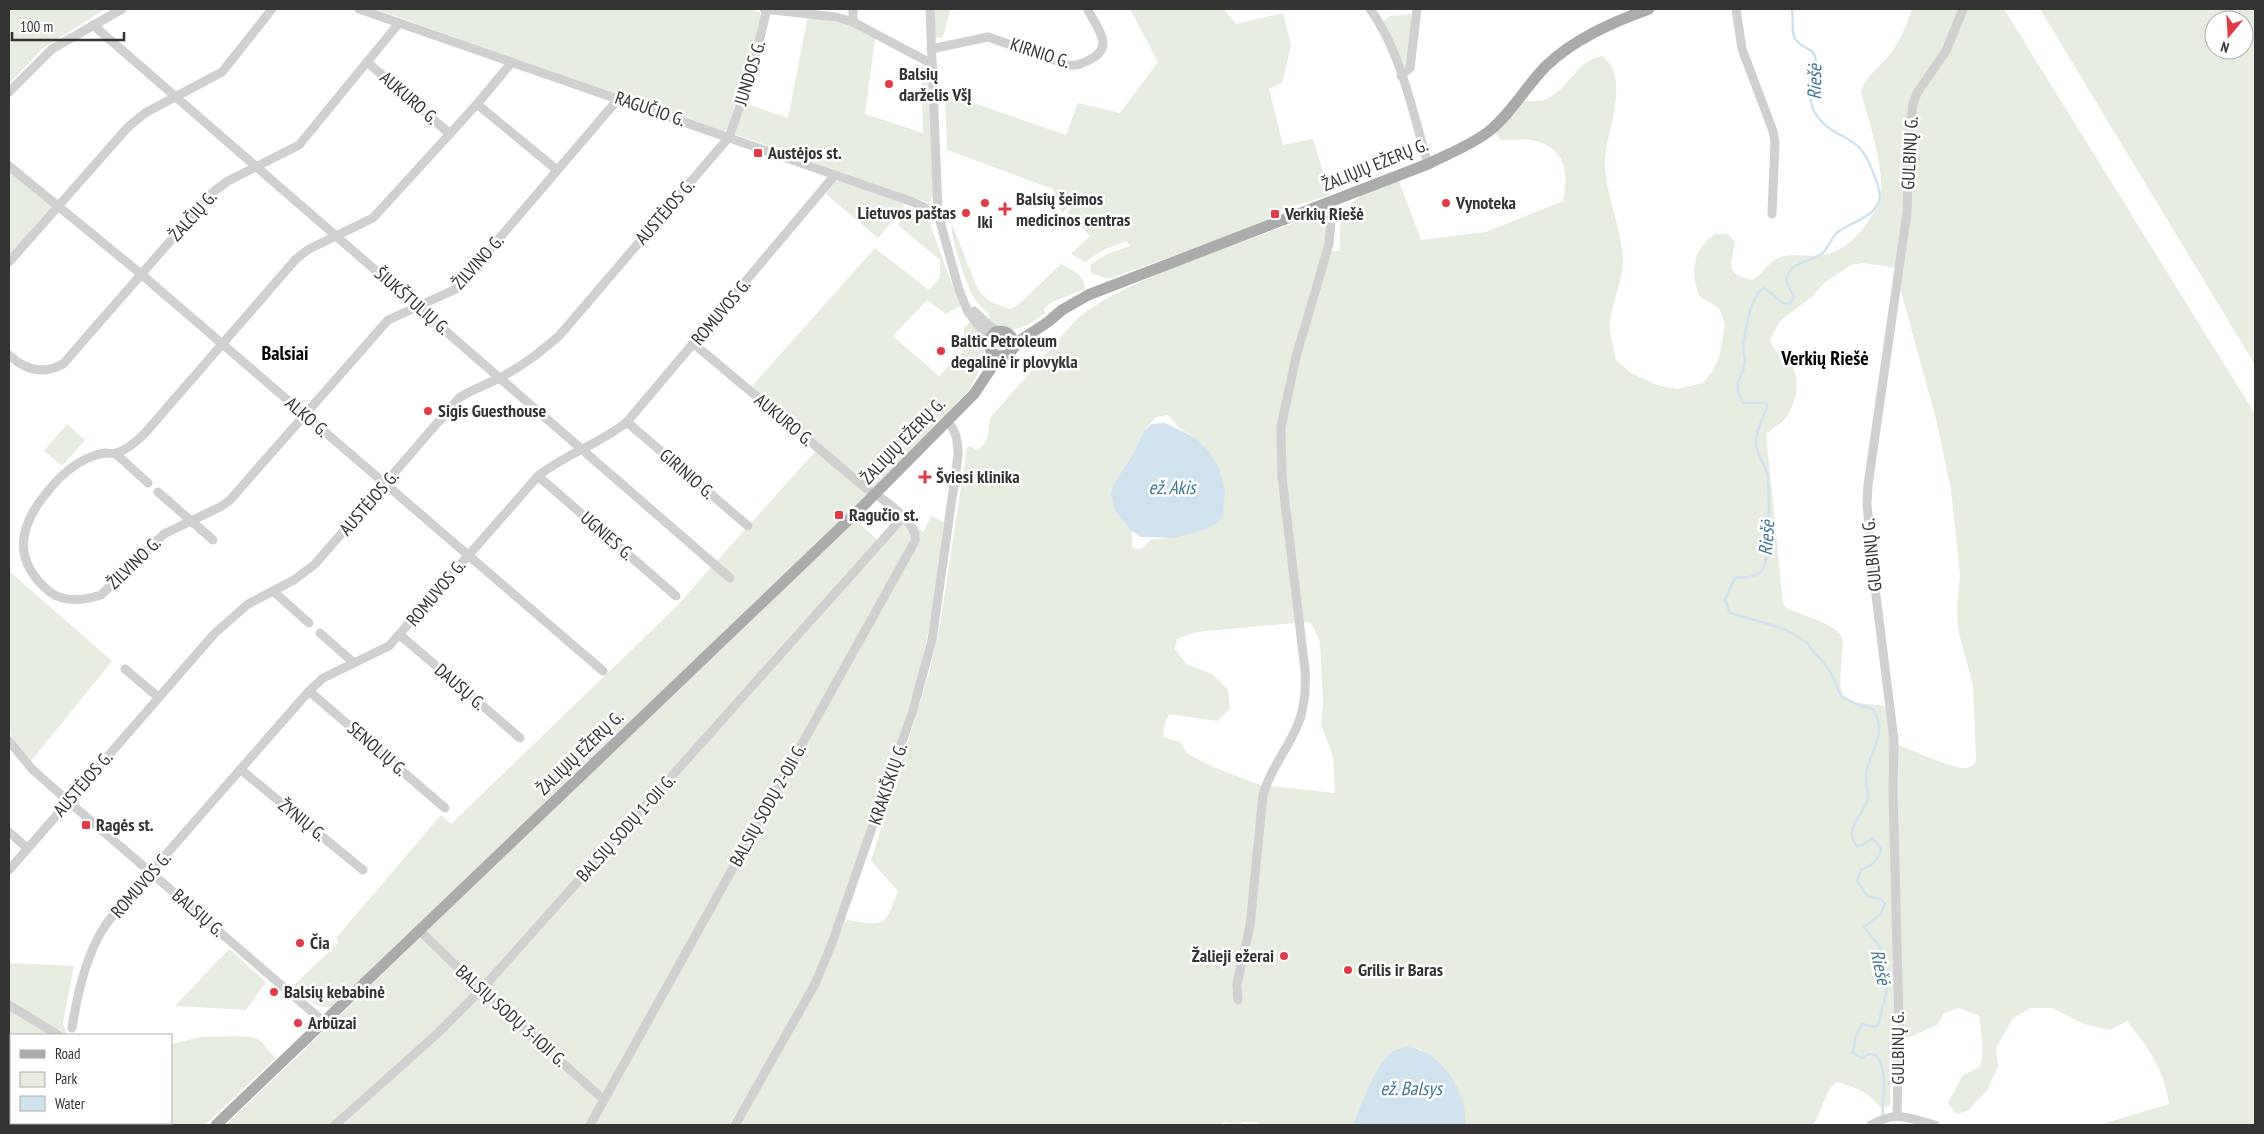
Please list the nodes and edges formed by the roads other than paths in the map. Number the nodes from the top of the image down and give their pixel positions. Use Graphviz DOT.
graph roads {
  1 [pos="122,9"];
  2 [pos="272,9"];
  3 [pos="764,9"];
  4 [pos="767,9"];
  5 [pos="854,9"];
  6 [pos="930,9"];
  7 [pos="1370,9"];
  8 [pos="1418,9"];
  9 [pos="1648,9"];
  10 [pos="1736,9"];
  11 [pos="1963,9"];
  12 [pos="364,10"];
  13 [pos="1088,10"];
  14 [pos="853,22"];
  15 [pos="399,23"];
  16 [pos="93,25"];
  17 [pos="931,49"];
  18 [pos="367,62"];
  19 [pos="512,62"];
  20 [pos="932,64"];
  21 [pos="1401,76"];
  22 [pos="9,92"];
  23 [pos="176,96"];
  24 [pos="619,98"];
  25 [pos="477,104"];
  26 [pos="450,134"];
  27 [pos="729,137"];
  28 [pos="1428,164"];
  29 [pos="9,166"];
  30 [pos="257,168"];
  31 [pos="557,170"];
  32 [pos="835,175"];
  33 [pos="58,204"];
  34 [pos="1326,204"];
  35 [pos="938,214"];
  36 [pos="1772,214"];
  37 [pos="338,236"];
  38 [pos="9,262"];
  39 [pos="141,274"];
  40 [pos="962,298"];
  41 [pos="416,306"];
  42 [pos="1055,315"];
  43 [pos="1005,332"];
  44 [pos="989,339"];
  45 [pos="223,344"];
  46 [pos="694,344"];
  47 [pos="1014,347"];
  48 [pos="991,352"];
  49 [pos="9,355"];
  50 [pos="1002,357"];
  51 [pos="500,378"];
  52 [pos="964,403"];
  53 [pos="303,414"];
  54 [pos="947,421"];
  55 [pos="627,422"];
  56 [pos="582,449"];
  57 [pos="115,453"];
  58 [pos="538,476"];
  59 [pos="148,483"];
  60 [pos="386,484"];
  61 [pos="158,492"];
  62 [pos="875,494"];
  63 [pos="903,517"];
  64 [pos="190,521"];
  65 [pos="748,526"];
  66 [pos="213,540"];
  67 [pos="467,555"];
  68 [pos="730,578"];
  69 [pos="274,591"];
  70 [pos="676,596"];
  71 [pos="309,623"];
  72 [pos="320,633"];
  73 [pos="400,635"];
  74 [pos="354,663"];
  75 [pos="125,669"];
  76 [pos="603,670"];
  77 [pos="309,691"];
  78 [pos="158,697"];
  79 [pos="520,738"];
  80 [pos="9,741"];
  81 [pos="240,769"];
  82 [pos="69,802"];
  83 [pos="445,808"];
  84 [pos="9,832"];
  85 [pos="28,848"];
  86 [pos="9,870"];
  87 [pos="363,870"];
  88 [pos="151,872"];
  89 [pos="420,931"];
  90 [pos="481,990"];
  91 [pos="1238,1000"];
  92 [pos="9,1005"];
  93 [pos="324,1022"];
  94 [pos="72,1028"];
  95 [pos="56,1034"];
  96 [pos="604,1100"];
  97 [pos="1897,1116"];
  98 [pos="1872,1124"];
  99 [pos="216,1125"];
  100 [pos="335,1125"];
  101 [pos="590,1125"];
  102 [pos="736,1125"];
  103 [pos="1935,1125"];
  1 -- 16 [label="street"];
  2 -- 23 [label="street"];
  3 -- 4 [label="street"];
  4 -- 14 [label="street"];
  4 -- 27 [label="street, JUNDOS G."];
  5 -- 14 [label="street"];
  6 -- 17 [label="street"];
  7 -- 21 [label="street"];
  8 -- 21 [label="street"];
  9 -- 28 [label="main road, ŽALIŲJŲ EŽERŲ G."];
  10 -- 36 [label="street"];
  11 -- 97 [label="street, GULBINŲ G."];
  12 -- 15 [label="street, RAGUČIO G."];
  13 -- 17 [label="street, KIRNIO G."];
  14 -- 20 [label="street"];
  15 -- 18 [label="street, ŽALČIŲ G."];
  15 -- 19 [label="street, RAGUČIO G."];
  16 -- 22 [label="street"];
  16 -- 23 [label="street, ŠIUKŠTULIŲ G."];
  17 -- 20 [label="street"];
  18 -- 26 [label="street, AUKURO G."];
  18 -- 30 [label="street, ŽALČIŲ G."];
  19 -- 24 [label="street, RAGUČIO G."];
  19 -- 25 [label="street, ŽILVINO G."];
  20 -- 35 [label="street"];
  21 -- 28 [label="street"];
  23 -- 30 [label="street, ŠIUKŠTULIŲ G."];
  23 -- 33 [label="street"];
  24 -- 27 [label="street, RAGUČIO G."];
  24 -- 31 [label="street, ŽILVINO G."];
  25 -- 26 [label="street, ŽILVINO G."];
  25 -- 31 [label="street"];
  26 -- 37 [label="street, ŽILVINO G."];
  27 -- 32 [label="street, RAGUČIO G."];
  27 -- 51 [label="street, AUSTĖJOS G."];
  28 -- 34 [label="main road, ŽALIŲJŲ EŽERŲ G."];
  29 -- 33 [label="street, ALKO G."];
  30 -- 37 [label="street, ŠIUKŠTULIŲ G."];
  30 -- 39 [label="street, ŽALČIŲ G."];
  31 -- 41 [label="street, ŽILVINO G."];
  32 -- 35 [label="street, RAGUČIO G."];
  32 -- 46 [label="street, ROMUVOS G."];
  33 -- 38 [label="street"];
  33 -- 39 [label="street, ALKO G."];
  34 -- 42 [label="main road, ŽALIŲJŲ EŽERŲ G."];
  34 -- 91 [label="street"];
  35 -- 40 [label="street"];
  37 -- 41 [label="street, ŠIUKŠTULIŲ G."];
  37 -- 45 [label="street, ŽILVINO G."];
  39 -- 45 [label="street, ALKO G."];
  39 -- 49 [label="street, ŽALČIŲ G."];
  40 -- 43 [label="street"];
  40 -- 44 [label="street"];
  41 -- 51 [label="street, ŠIUKŠTULIŲ G."];
  41 -- 53 [label="street, ŽILVINO G."];
  42 -- 43 [label="main road, ŽALIŲJŲ EŽERŲ G."];
  42 -- 47 [label="main road, ŽALIŲJŲ EŽERŲ G."];
  43 -- 44 [label="main road"];
  43 -- 47 [label="main road"];
  44 -- 48 [label="main road"];
  45 -- 53 [label="street, ALKO G."];
  45 -- 57 [label="street, ŽILVINO G."];
  46 -- 55 [label="street, ROMUVOS G."];
  46 -- 62 [label="street, AUKURO G."];
  47 -- 50 [label="main road"];
  48 -- 50 [label="main road"];
  48 -- 52 [label="main road, ŽALIŲJŲ EŽERŲ G."];
  50 -- 52 [label="main road, ŽALIŲJŲ EŽERŲ G."];
  51 -- 56 [label="street, ŠIUKŠTULIŲ G."];
  51 -- 60 [label="street, AUSTĖJOS G."];
  52 -- 54 [label="main road, ŽALIŲJŲ EŽERŲ G."];
  53 -- 60 [label="street, ALKO G."];
  53 -- 64 [label="street, ŽILVINO G."];
  54 -- 62 [label="main road, ŽALIŲJŲ EŽERŲ G."];
  54 -- 102 [label="street, KRAKIŠKIŲ G."];
  55 -- 56 [label="street, ROMUVOS G."];
  55 -- 65 [label="street, GIRINIO G."];
  56 -- 58 [label="street, ROMUVOS G."];
  56 -- 68 [label="street, ŠIUKŠTULIŲ G."];
  57 -- 59 [label="street"];
  57 -- 64 [label="street, ŽILVINO G."];
  58 -- 67 [label="street, ROMUVOS G."];
  58 -- 70 [label="street, UGNIES G."];
  60 -- 67 [label="street, ALKO G."];
  60 -- 69 [label="street, AUSTĖJOS G."];
  61 -- 64 [label="street"];
  62 -- 63 [label="street, BALSIŲ SODŲ 2-OJI G."];
  62 -- 89 [label="main road, ŽALIŲJŲ EŽERŲ G."];
  63 -- 90 [label="street, BALSIŲ SODŲ 1-OJI G."];
  63 -- 96 [label="street, BALSIŲ SODŲ 2-OJI G."];
  64 -- 66 [label="street"];
  67 -- 73 [label="street, ROMUVOS G."];
  67 -- 76 [label="street, ALKO G."];
  69 -- 71 [label="street"];
  69 -- 78 [label="street, AUSTĖJOS G."];
  72 -- 74 [label="street"];
  73 -- 74 [label="street, ROMUVOS G."];
  73 -- 79 [label="street, DAUSŲ G."];
  74 -- 77 [label="street, ROMUVOS G."];
  75 -- 78 [label="street"];
  77 -- 81 [label="street, ROMUVOS G."];
  77 -- 83 [label="street, SENOLIŲ G."];
  78 -- 82 [label="street, AUSTĖJOS G."];
  80 -- 82 [label="street, BALSIŲ G."];
  81 -- 87 [label="street, ŽYNIŲ G."];
  81 -- 88 [label="street, ROMUVOS G."];
  82 -- 85 [label="street, AUSTĖJOS G."];
  82 -- 88 [label="street, BALSIŲ G."];
  84 -- 85 [label="street"];
  85 -- 86 [label="street, AUSTĖJOS G."];
  88 -- 93 [label="street, BALSIŲ G."];
  88 -- 94 [label="street, ROMUVOS G."];
  89 -- 90 [label="street, BALSIŲ SODŲ 3-IOJI G."];
  89 -- 93 [label="main road, ŽALIŲJŲ EŽERŲ G."];
  90 -- 96 [label="street, BALSIŲ SODŲ 3-IOJI G."];
  90 -- 100 [label="street, BALSIŲ SODŲ 1-OJI G."];
  92 -- 95 [label="street"];
  93 -- 99 [label="main road, ŽALIŲJŲ EŽERŲ G."];
  96 -- 101 [label="street, BALSIŲ SODŲ 2-OJI G."];
  97 -- 98 [label="street"];
  97 -- 103 [label="street"];
}
